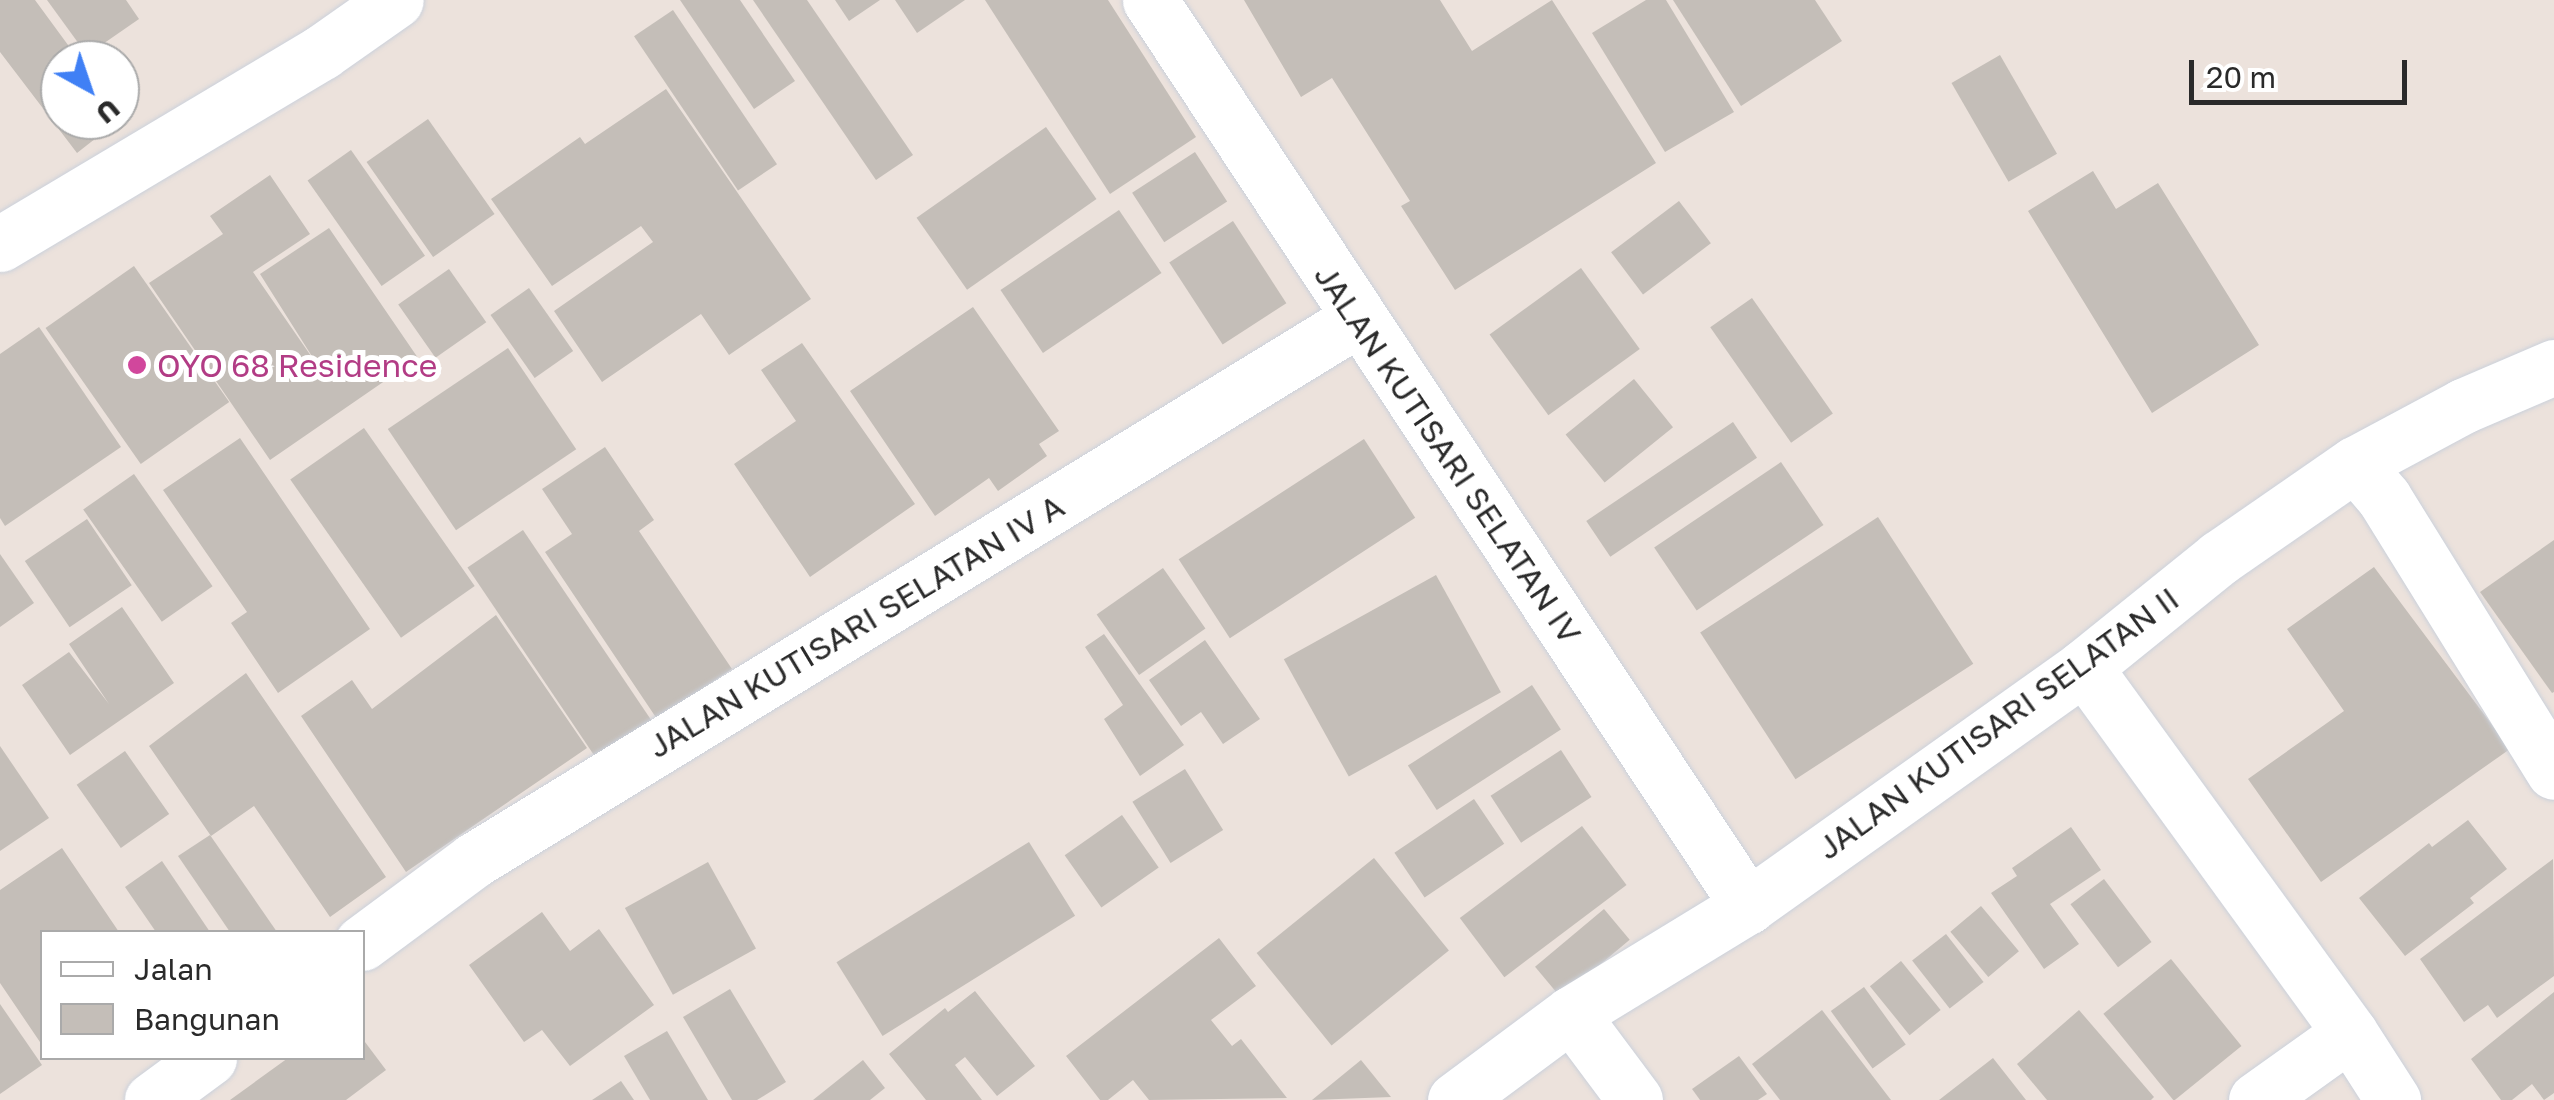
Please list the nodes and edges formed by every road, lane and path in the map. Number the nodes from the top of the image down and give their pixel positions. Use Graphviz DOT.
graph roads {
  1 [pos="396,0"];
  2 [pos="1150,0"];
  3 [pos="0,244"];
  4 [pos="1358,319"];
  5 [pos="2554,367"];
  6 [pos="2354,464"];
  7 [pos="2084,667"];
  8 [pos="2554,772"];
  9 [pos="1748,906"];
  10 [pos="365,942"];
  11 [pos="1571,1014"];
  12 [pos="2350,1033"];
  13 [pos="207,1060"];
  14 [pos="152,1100"];
  15 [pos="1455,1100"];
  16 [pos="1635,1100"];
  17 [pos="2256,1100"];
  18 [pos="2393,1100"];
  1 -- 3 [label="street"];
  2 -- 4 [label="street, JALAN KUTISARI SELATAN IV"];
  4 -- 9 [label="street, JALAN KUTISARI SELATAN IV"];
  4 -- 10 [label="street, JALAN KUTISARI SELATAN IV A"];
  5 -- 6 [label="street, JALAN KUTISARI SELATAN II"];
  6 -- 7 [label="street, JALAN KUTISARI SELATAN II"];
  6 -- 8 [label="street"];
  7 -- 9 [label="street, JALAN KUTISARI SELATAN II"];
  7 -- 12 [label="street"];
  9 -- 11 [label="street, JALAN KUTISARI SELATAN II"];
  11 -- 15 [label="street, JALAN KUTISARI SELATAN II"];
  11 -- 16 [label="street"];
  12 -- 17 [label="street"];
  12 -- 18 [label="street"];
  13 -- 14 [label="street"];
}
